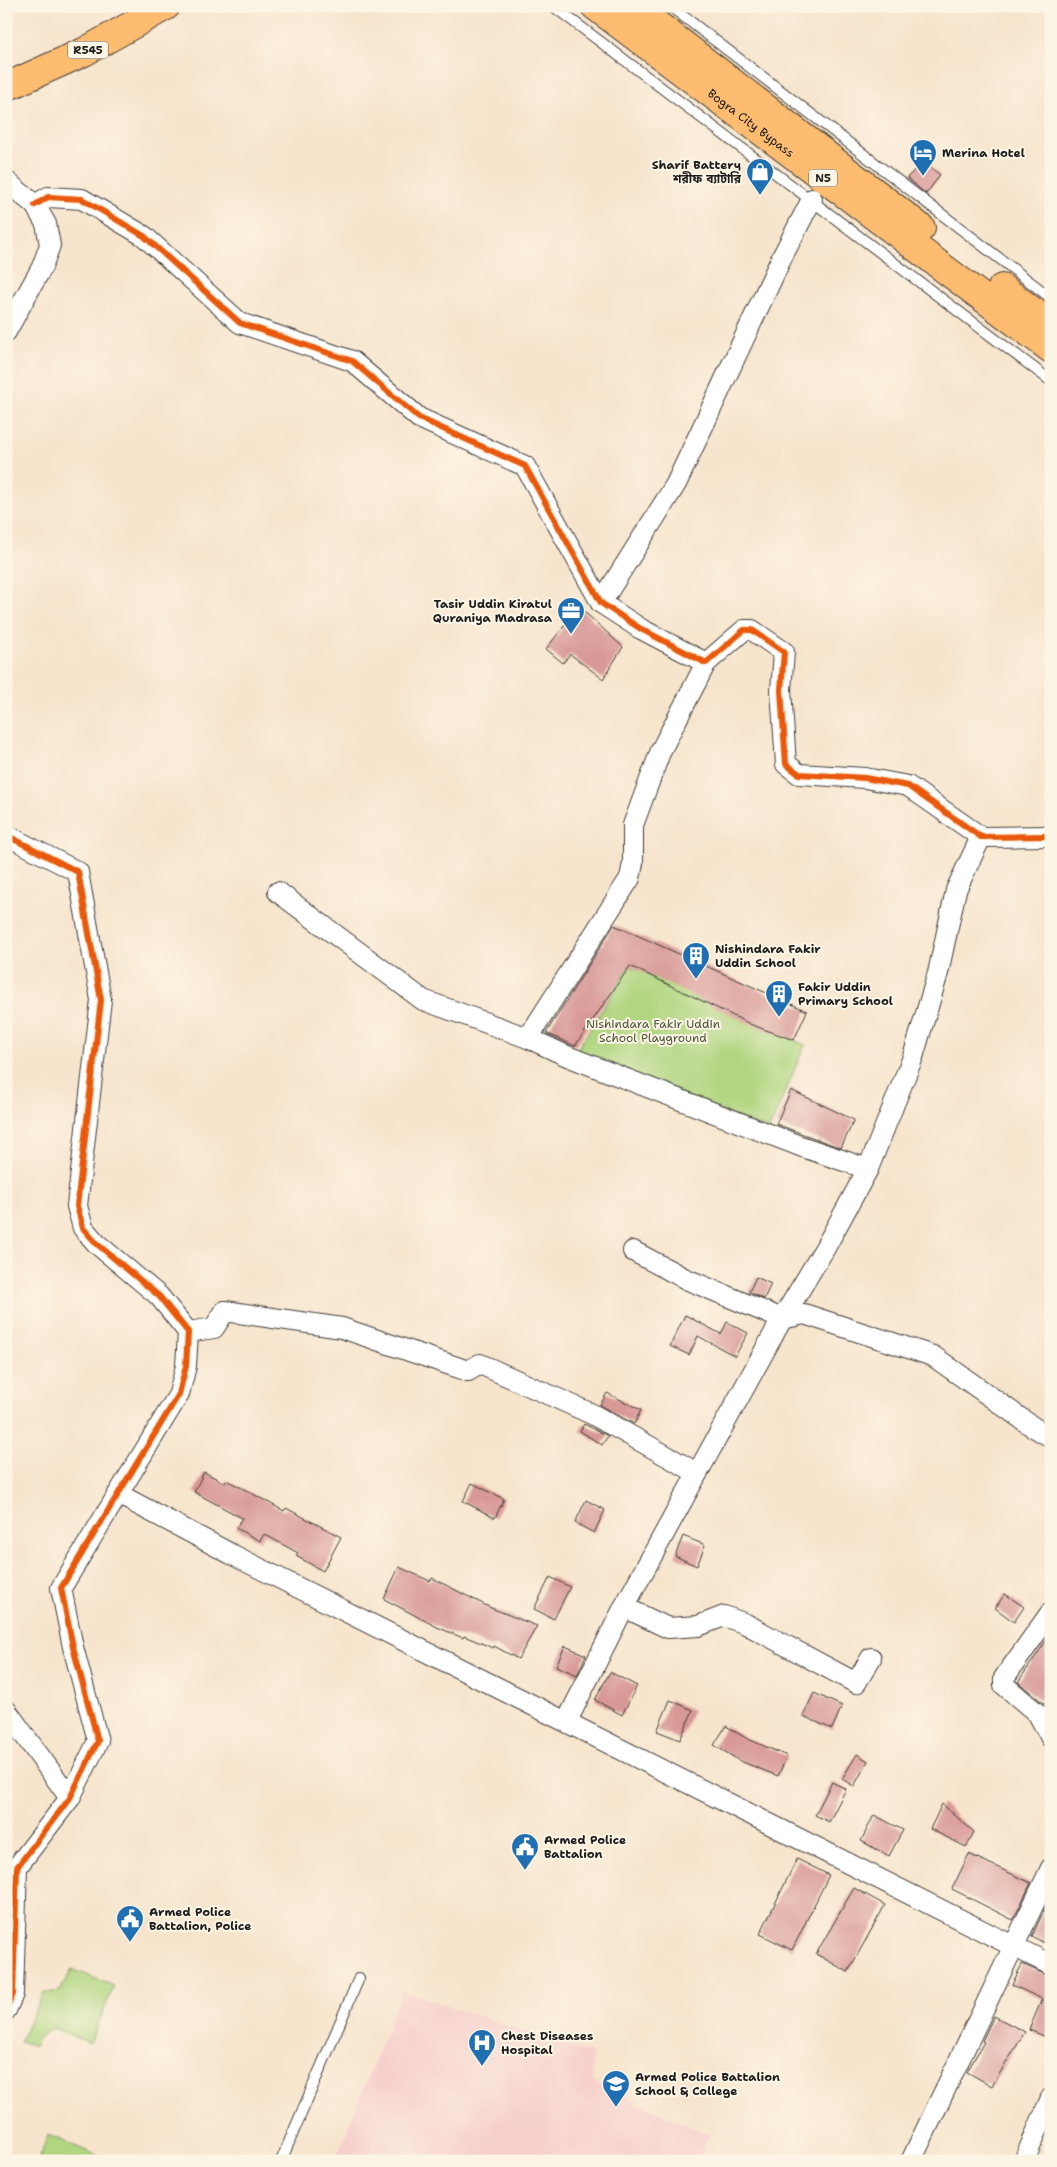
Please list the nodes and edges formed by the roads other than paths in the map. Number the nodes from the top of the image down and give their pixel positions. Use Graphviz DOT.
graph roads {
  1 [pos="166,6"];
  2 [pos="553,6"];
  3 [pos="595,6"];
  4 [pos="633,6"];
  5 [pos="670,6"];
  6 [pos="6,87"];
  7 [pos="6,181"];
  8 [pos="812,199"];
  9 [pos="35,205"];
  10 [pos="1051,298"];
  11 [pos="1051,324"];
  12 [pos="6,332"];
  13 [pos="1051,349"];
  14 [pos="1051,381"];
  15 [pos="601,603"];
  16 [pos="706,663"];
  17 [pos="6,835"];
  18 [pos="1051,836"];
  19 [pos="981,837"];
  20 [pos="278,892"];
  21 [pos="528,1038"];
  22 [pos="868,1169"];
  23 [pos="633,1251"];
  24 [pos="782,1319"];
  25 [pos="188,1332"];
  26 [pos="1051,1436"];
  27 [pos="697,1473"];
  28 [pos="118,1494"];
  29 [pos="624,1606"];
  30 [pos="1051,1612"];
  31 [pos="871,1658"];
  32 [pos="6,1710"];
  33 [pos="567,1721"];
  34 [pos="1051,1738"];
  35 [pos="70,1798"];
  36 [pos="1051,1868"];
  37 [pos="1014,1945"];
  38 [pos="1051,1964"];
  39 [pos="359,1978"];
  40 [pos="6,2010"];
  41 [pos="1051,2098"];
  42 [pos="281,2161"];
  43 [pos="911,2161"];
  44 [pos="1024,2161"];
  1 -- 6 [label="main road, R545"];
  2 -- 8 [label="lane"];
  3 -- 13 [label="main road, Bogra City Bypass / N5"];
  4 -- 11 [label="main road, Bogra City Bypass / N5"];
  5 -- 10 [label="lane"];
  7 -- 9 [label="street"];
  8 -- 14 [label="lane"];
  8 -- 15 [label="street"];
  9 -- 12 [label="street"];
  9 -- 15 [label="street"];
  15 -- 16 [label="street"];
  16 -- 19 [label="street"];
  16 -- 21 [label="street"];
  17 -- 25 [label="street"];
  18 -- 19 [label="street"];
  19 -- 22 [label="street"];
  20 -- 21 [label="street"];
  21 -- 22 [label="street"];
  22 -- 24 [label="street"];
  23 -- 24 [label="street"];
  24 -- 26 [label="street"];
  24 -- 27 [label="street"];
  25 -- 27 [label="street"];
  25 -- 28 [label="street"];
  27 -- 29 [label="street"];
  28 -- 33 [label="street"];
  28 -- 35 [label="street"];
  29 -- 31 [label="street"];
  29 -- 33 [label="street"];
  30 -- 34 [label="street"];
  32 -- 35 [label="street"];
  33 -- 37 [label="street"];
  35 -- 40 [label="street"];
  36 -- 37 [label="street"];
  37 -- 38 [label="street"];
  37 -- 43 [label="street"];
  39 -- 42 [label="lane"];
  41 -- 44 [label="street"];
}
